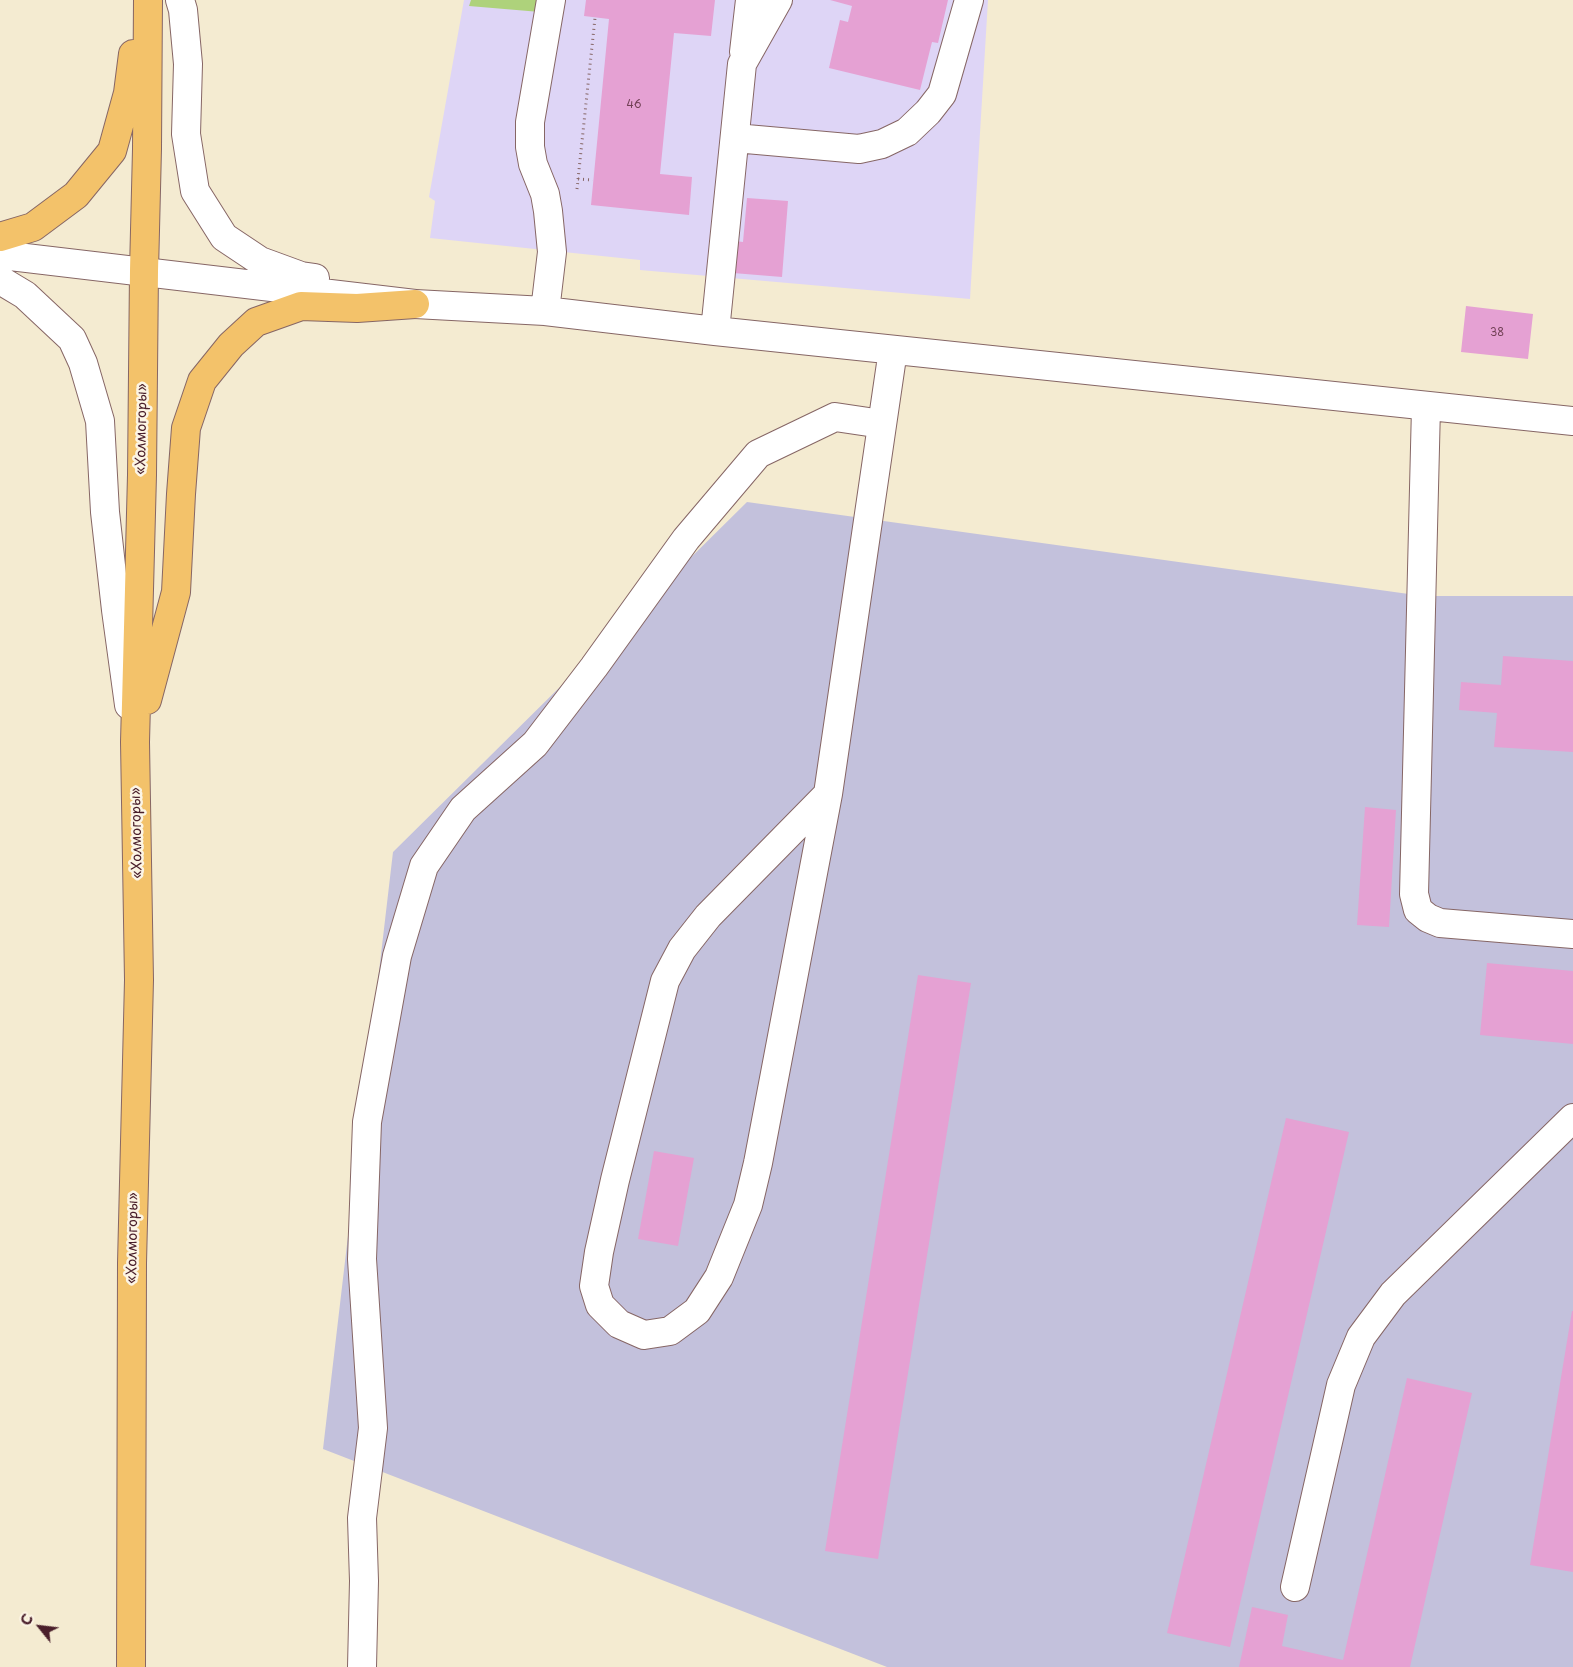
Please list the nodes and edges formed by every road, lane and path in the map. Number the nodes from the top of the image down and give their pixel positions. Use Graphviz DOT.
graph roads {
  1 [pos="140,0"];
  2 [pos="148,0"];
  3 [pos="180,0"];
  4 [pos="551,0"];
  5 [pos="750,0"];
  6 [pos="778,0"];
  7 [pos="969,0"];
  8 [pos="596,18"];
  9 [pos="742,64"];
  10 [pos="735,138"];
  11 [pos="578,178"];
  12 [pos="593,180"];
  13 [pos="576,197"];
  14 [pos="0,237"];
  15 [pos="0,255"];
  16 [pos="144,271"];
  17 [pos="0,280"];
  18 [pos="415,304"];
  19 [pos="545,311"];
  20 [pos="715,331"];
  21 [pos="893,350"];
  22 [pos="1426,407"];
  23 [pos="1573,421"];
  24 [pos="882,424"];
  25 [pos="135,742"];
  26 [pos="828,794"];
  27 [pos="1573,934"];
  28 [pos="1573,1118"];
  29 [pos="1294,1587"];
  30 [pos="131,1667"];
  31 [pos="362,1667"];
  1 -- 14 [label="highway"];
  2 -- 16 [label="highway, «Холмогоры»"];
  3 -- 18 [label="street"];
  4 -- 19 [label="street"];
  5 -- 9 [label="street"];
  6 -- 9 [label="street"];
  7 -- 10 [label="street"];
  8 -- 11 [label="path"];
  9 -- 10 [label="street"];
  10 -- 20 [label="street"];
  11 -- 12 [label="path"];
  11 -- 13 [label="path"];
  15 -- 16 [label="street"];
  16 -- 18 [label="street"];
  16 -- 25 [label="highway, «Холмогоры»"];
  17 -- 25 [label="street"];
  18 -- 19 [label="street"];
  18 -- 25 [label="highway"];
  19 -- 20 [label="street"];
  20 -- 21 [label="street"];
  21 -- 22 [label="street"];
  21 -- 24 [label="street"];
  22 -- 23 [label="street"];
  22 -- 27 [label="street"];
  24 -- 26 [label="street"];
  24 -- 31 [label="street"];
  25 -- 30 [label="highway, «Холмогоры»"];
  26 -- 26 [label="street"];
  28 -- 29 [label="street"];
}
